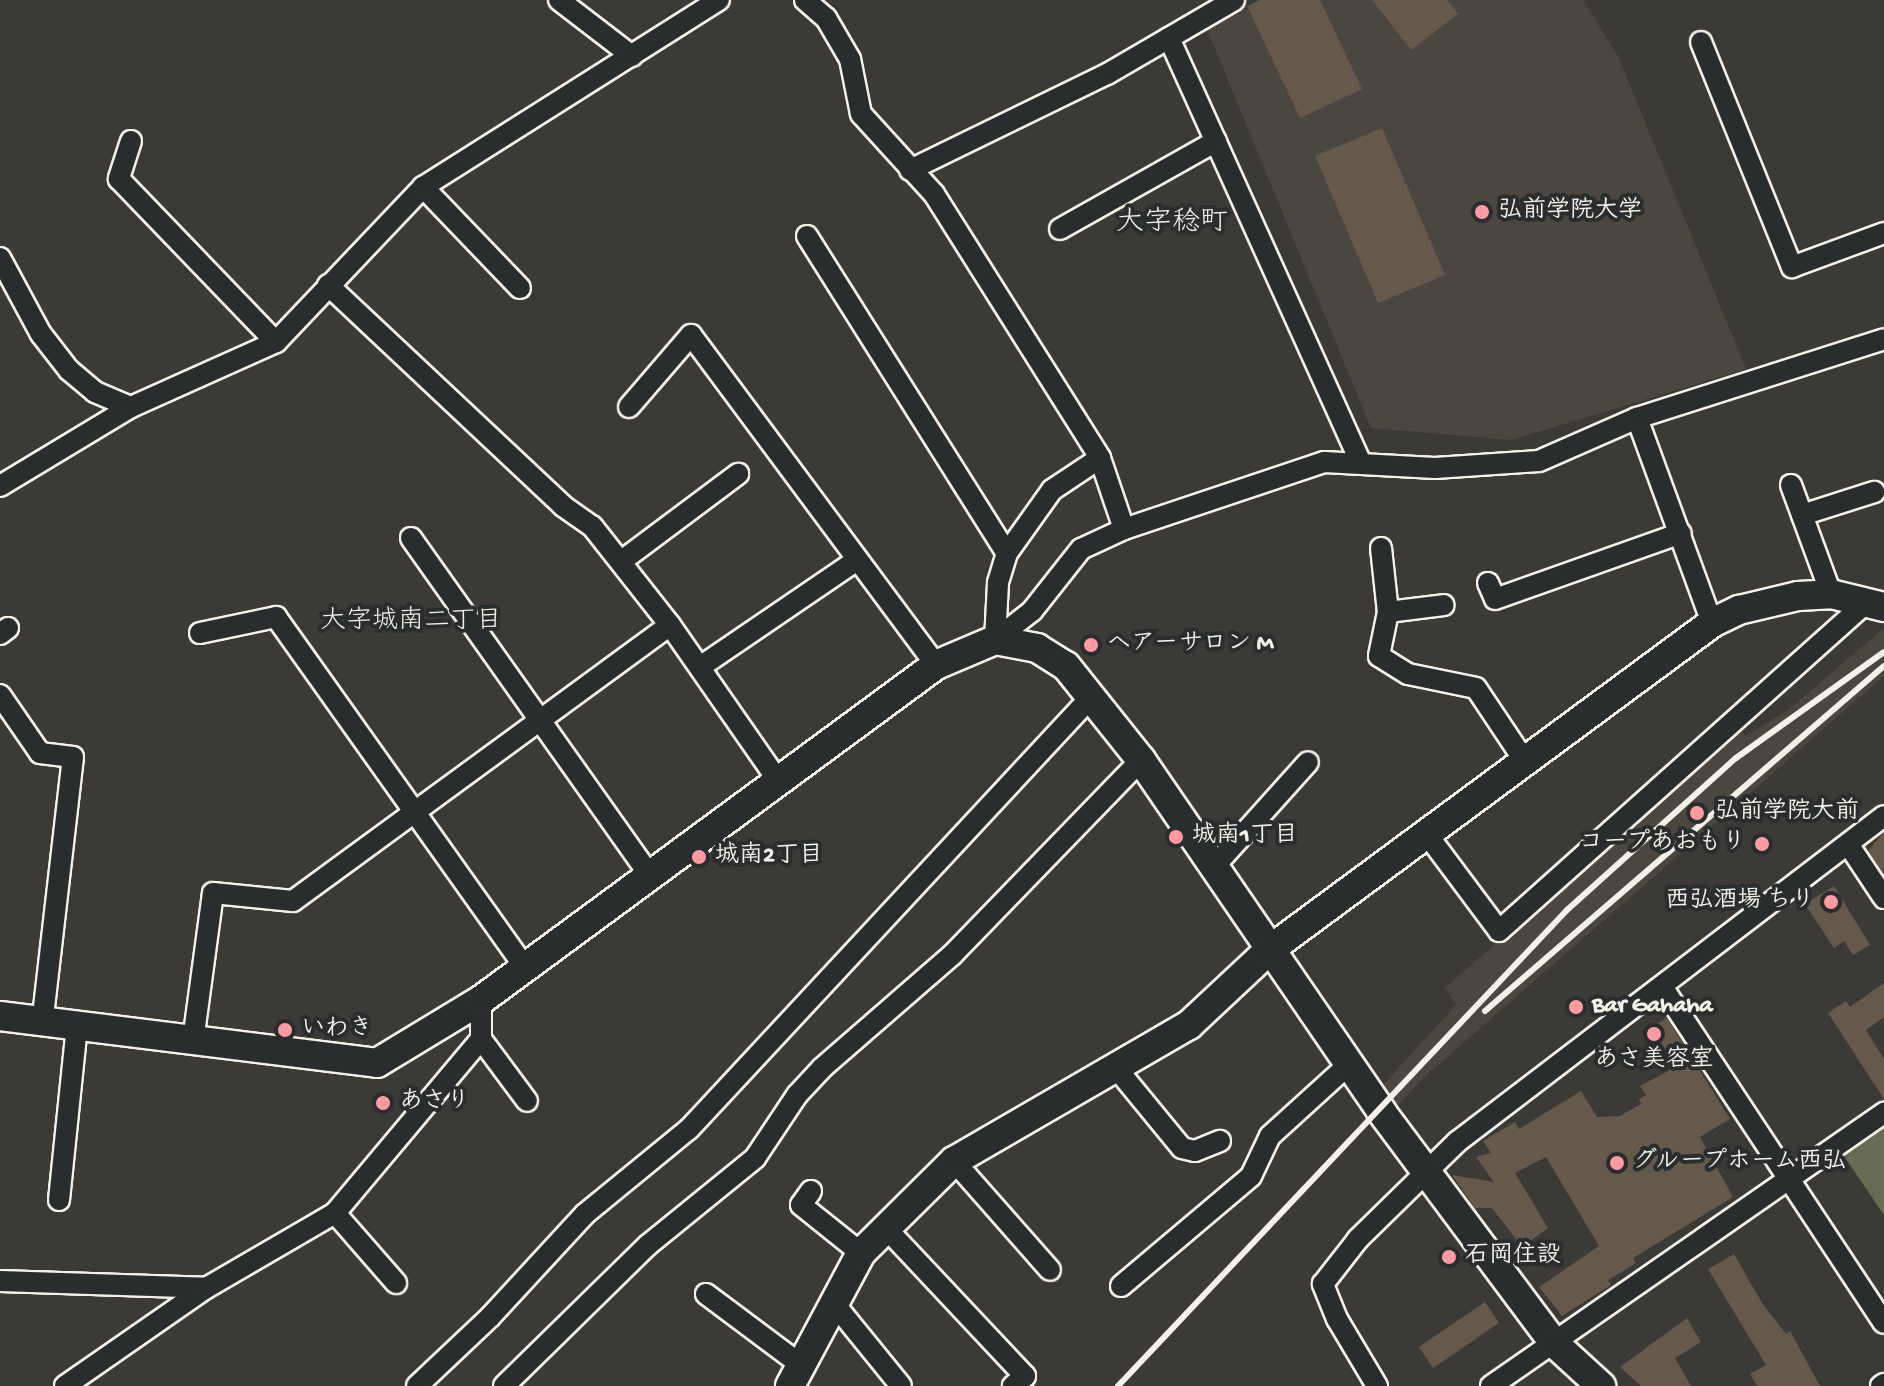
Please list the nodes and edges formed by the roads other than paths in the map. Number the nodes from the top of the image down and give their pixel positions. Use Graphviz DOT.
graph roads {
  1 [pos="559,0"];
  2 [pos="719,0"];
  3 [pos="805,0"];
  4 [pos="1234,0"];
  5 [pos="1169,38"];
  6 [pos="1701,42"];
  7 [pos="632,56"];
  8 [pos="131,141"];
  9 [pos="1216,141"];
  10 [pos="910,170"];
  11 [pos="423,187"];
  12 [pos="1060,229"];
  13 [pos="1884,233"];
  14 [pos="807,236"];
  15 [pos="0,258"];
  16 [pos="328,285"];
  17 [pos="520,288"];
  18 [pos="1884,339"];
  19 [pos="276,342"];
  20 [pos="131,407"];
  21 [pos="629,407"];
  22 [pos="1637,418"];
  23 [pos="1100,458"];
  24 [pos="1360,461"];
  25 [pos="738,474"];
  26 [pos="1791,485"];
  27 [pos="0,486"];
  28 [pos="1874,492"];
  29 [pos="1802,515"];
  30 [pos="1124,529"];
  31 [pos="1681,533"];
  32 [pos="411,538"];
  33 [pos="1381,548"];
  34 [pos="1007,553"];
  35 [pos="623,560"];
  36 [pos="857,560"];
  37 [pos="1488,583"];
  38 [pos="1831,594"];
  39 [pos="1876,604"];
  40 [pos="1444,605"];
  41 [pos="1388,612"];
  42 [pos="1712,623"];
  43 [pos="670,625"];
  44 [pos="200,633"];
  45 [pos="995,640"];
  46 [pos="936,665"];
  47 [pos="700,667"];
  48 [pos="0,695"];
  49 [pos="1091,697"];
  50 [pos="539,719"];
  51 [pos="1141,760"];
  52 [pos="1524,760"];
  53 [pos="1308,762"];
  54 [pos="779,782"];
  55 [pos="410,813"];
  56 [pos="1884,816"];
  57 [pos="1426,833"];
  58 [pos="1848,844"];
  59 [pos="1213,868"];
  60 [pos="648,873"];
  61 [pos="1884,898"];
  62 [pos="1268,951"];
  63 [pos="523,965"];
  64 [pos="1663,988"];
  65 [pos="481,1000"];
  66 [pos="0,1016"];
  67 [pos="42,1023"];
  68 [pos="77,1027"];
  69 [pos="481,1039"];
  70 [pos="193,1041"];
  71 [pos="1348,1065"];
  72 [pos="1117,1069"];
  73 [pos="527,1101"];
  74 [pos="1884,1113"];
  75 [pos="1220,1141"];
  76 [pos="954,1161"];
  77 [pos="1426,1169"];
  78 [pos="1788,1177"];
  79 [pos="811,1191"];
  80 [pos="59,1200"];
  81 [pos="335,1213"];
  82 [pos="884,1226"];
  83 [pos="861,1253"];
  84 [pos="1050,1270"];
  85 [pos="0,1281"];
  86 [pos="396,1283"];
  87 [pos="1121,1286"];
  88 [pos="206,1288"];
  89 [pos="706,1294"];
  90 [pos="832,1301"];
  91 [pos="1884,1323"];
  92 [pos="1554,1343"];
  93 [pos="796,1376"];
  94 [pos="65,1386"];
  95 [pos="417,1386"];
  96 [pos="504,1386"];
  97 [pos="901,1386"];
  98 [pos="1013,1386"];
  99 [pos="1377,1386"];
  100 [pos="1491,1386"];
  101 [pos="1601,1386"];
  1 -- 7 [label="street"];
  2 -- 7 [label="street"];
  3 -- 10 [label="street"];
  4 -- 5 [label="street"];
  5 -- 9 [label="street"];
  5 -- 10 [label="street"];
  6 -- 13 [label="street"];
  7 -- 11 [label="street"];
  8 -- 19 [label="street"];
  9 -- 12 [label="street"];
  9 -- 24 [label="street"];
  10 -- 23 [label="street"];
  11 -- 16 [label="street"];
  11 -- 17 [label="street"];
  14 -- 34 [label="street"];
  15 -- 20 [label="street"];
  16 -- 19 [label="street"];
  16 -- 35 [label="street"];
  18 -- 22 [label="street"];
  19 -- 20 [label="street"];
  20 -- 27 [label="street"];
  21 -- 36 [label="street"];
  22 -- 24 [label="street"];
  22 -- 31 [label="street"];
  23 -- 30 [label="street"];
  23 -- 34 [label="street"];
  24 -- 30 [label="street"];
  25 -- 35 [label="street"];
  26 -- 29 [label="street"];
  28 -- 29 [label="street"];
  29 -- 38 [label="street"];
  30 -- 45 [label="street"];
  31 -- 37 [label="street"];
  31 -- 42 [label="street"];
  32 -- 50 [label="street"];
  33 -- 41 [label="street"];
  34 -- 45 [label="street"];
  35 -- 43 [label="street"];
  36 -- 46 [label="street"];
  36 -- 47 [label="street"];
  38 -- 39 [label="street"];
  38 -- 42 [label="street"];
  39 -- 57 [label="street"];
  40 -- 41 [label="street"];
  41 -- 52 [label="street"];
  42 -- 52 [label="street"];
  43 -- 47 [label="street"];
  43 -- 50 [label="street"];
  44 -- 55 [label="street"];
  45 -- 46 [label="street"];
  45 -- 49 [label="street"];
  46 -- 54 [label="street"];
  47 -- 54 [label="street"];
  48 -- 67 [label="street"];
  49 -- 51 [label="street"];
  49 -- 95 [label="street"];
  50 -- 55 [label="street"];
  50 -- 60 [label="street"];
  51 -- 59 [label="street"];
  51 -- 96 [label="street"];
  52 -- 57 [label="street"];
  53 -- 59 [label="street"];
  54 -- 60 [label="street"];
  55 -- 63 [label="street"];
  55 -- 70 [label="street"];
  56 -- 58 [label="street"];
  57 -- 62 [label="street"];
  58 -- 61 [label="street"];
  58 -- 64 [label="street"];
  59 -- 62 [label="street"];
  60 -- 63 [label="street"];
  62 -- 71 [label="street"];
  62 -- 72 [label="street"];
  63 -- 65 [label="street"];
  64 -- 77 [label="street"];
  64 -- 78 [label="street"];
  65 -- 69 [label="street"];
  65 -- 70 [label="street"];
  66 -- 67 [label="street"];
  67 -- 68 [label="street"];
  68 -- 70 [label="street"];
  68 -- 80 [label="street"];
  69 -- 73 [label="street"];
  69 -- 81 [label="street"];
  71 -- 77 [label="street"];
  71 -- 87 [label="street"];
  72 -- 75 [label="street"];
  72 -- 76 [label="street"];
  74 -- 78 [label="street"];
  76 -- 82 [label="street"];
  76 -- 84 [label="street"];
  77 -- 92 [label="street"];
  77 -- 99 [label="street"];
  78 -- 91 [label="street"];
  78 -- 92 [label="street"];
  79 -- 83 [label="street"];
  81 -- 86 [label="street"];
  81 -- 88 [label="street"];
  82 -- 83 [label="street"];
  82 -- 98 [label="street"];
  83 -- 90 [label="street"];
  85 -- 88 [label="street"];
  88 -- 94 [label="street"];
  89 -- 93 [label="street"];
  90 -- 93 [label="street"];
  90 -- 97 [label="street"];
  92 -- 100 [label="street"];
  92 -- 101 [label="street"];
}
